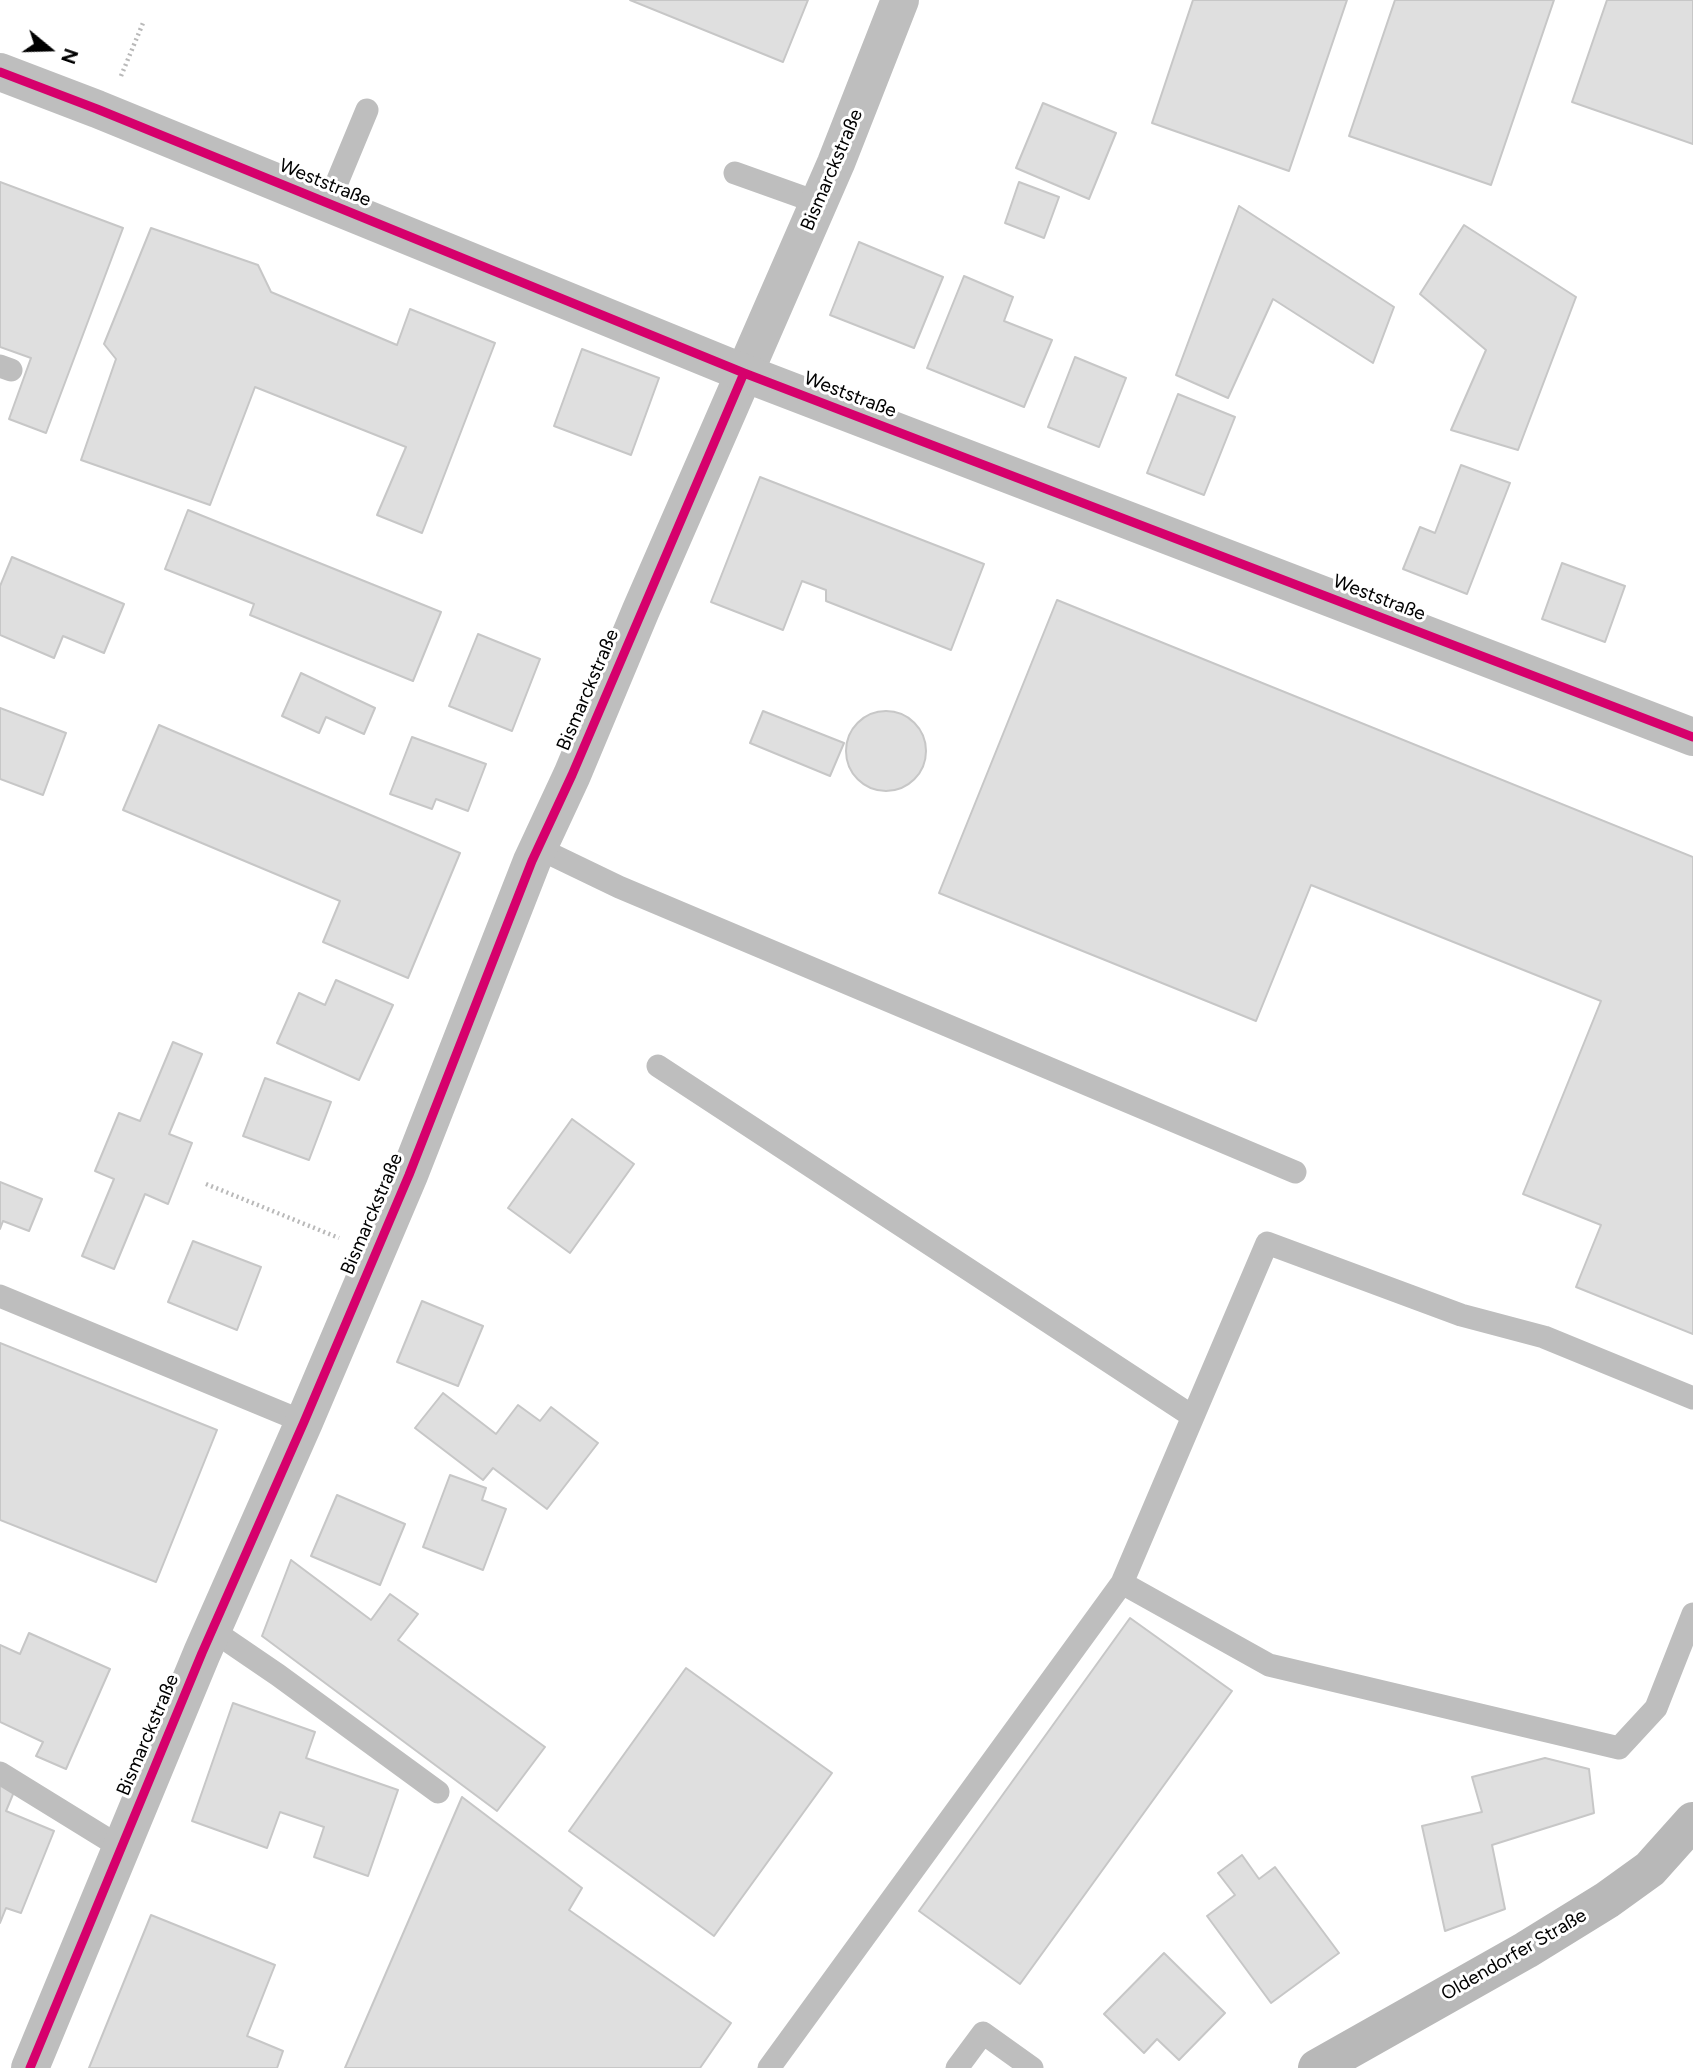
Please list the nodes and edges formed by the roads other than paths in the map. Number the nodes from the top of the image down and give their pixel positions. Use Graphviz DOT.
graph roads {
  1 [pos="900,0"];
  2 [pos="0,72"];
  3 [pos="368,110"];
  4 [pos="735,173"];
  5 [pos="328,204"];
  6 [pos="819,204"];
  7 [pos="744,373"];
  8 [pos="1693,737"];
  9 [pos="538,848"];
  10 [pos="658,1066"];
  11 [pos="1295,1172"];
  12 [pos="0,1296"];
  13 [pos="1693,1398"];
  14 [pos="1192,1416"];
  15 [pos="304,1422"];
  16 [pos="1122,1583"];
  17 [pos="1693,1614"];
  18 [pos="212,1630"];
  19 [pos="0,1773"];
  20 [pos="438,1792"];
  21 [pos="1693,1821"];
  22 [pos="120,1847"];
  23 [pos="30,2068"];
  24 [pos="769,2068"];
  25 [pos="957,2068"];
  26 [pos="1032,2068"];
  27 [pos="1317,2068"];
  1 -- 6 [label="street, Bismarckstraße"];
  2 -- 5 [label="street, Weststraße"];
  3 -- 5 [label="lane"];
  4 -- 6 [label="lane"];
  5 -- 7 [label="street, Weststraße"];
  6 -- 7 [label="street, Bismarckstraße"];
  7 -- 8 [label="street, Weststraße"];
  7 -- 9 [label="street, Bismarckstraße"];
  9 -- 11 [label="lane"];
  9 -- 15 [label="street, Bismarckstraße"];
  10 -- 14 [label="lane"];
  12 -- 15 [label="lane"];
  13 -- 14 [label="lane"];
  14 -- 16 [label="lane"];
  15 -- 18 [label="street, Bismarckstraße"];
  16 -- 17 [label="lane"];
  16 -- 24 [label="lane"];
  18 -- 20 [label="lane"];
  18 -- 22 [label="street, Bismarckstraße"];
  19 -- 22 [label="lane"];
  21 -- 27 [label="main road, Oldendorfer Straße"];
  22 -- 23 [label="street, Bismarckstraße"];
  25 -- 26 [label="lane"];
}
